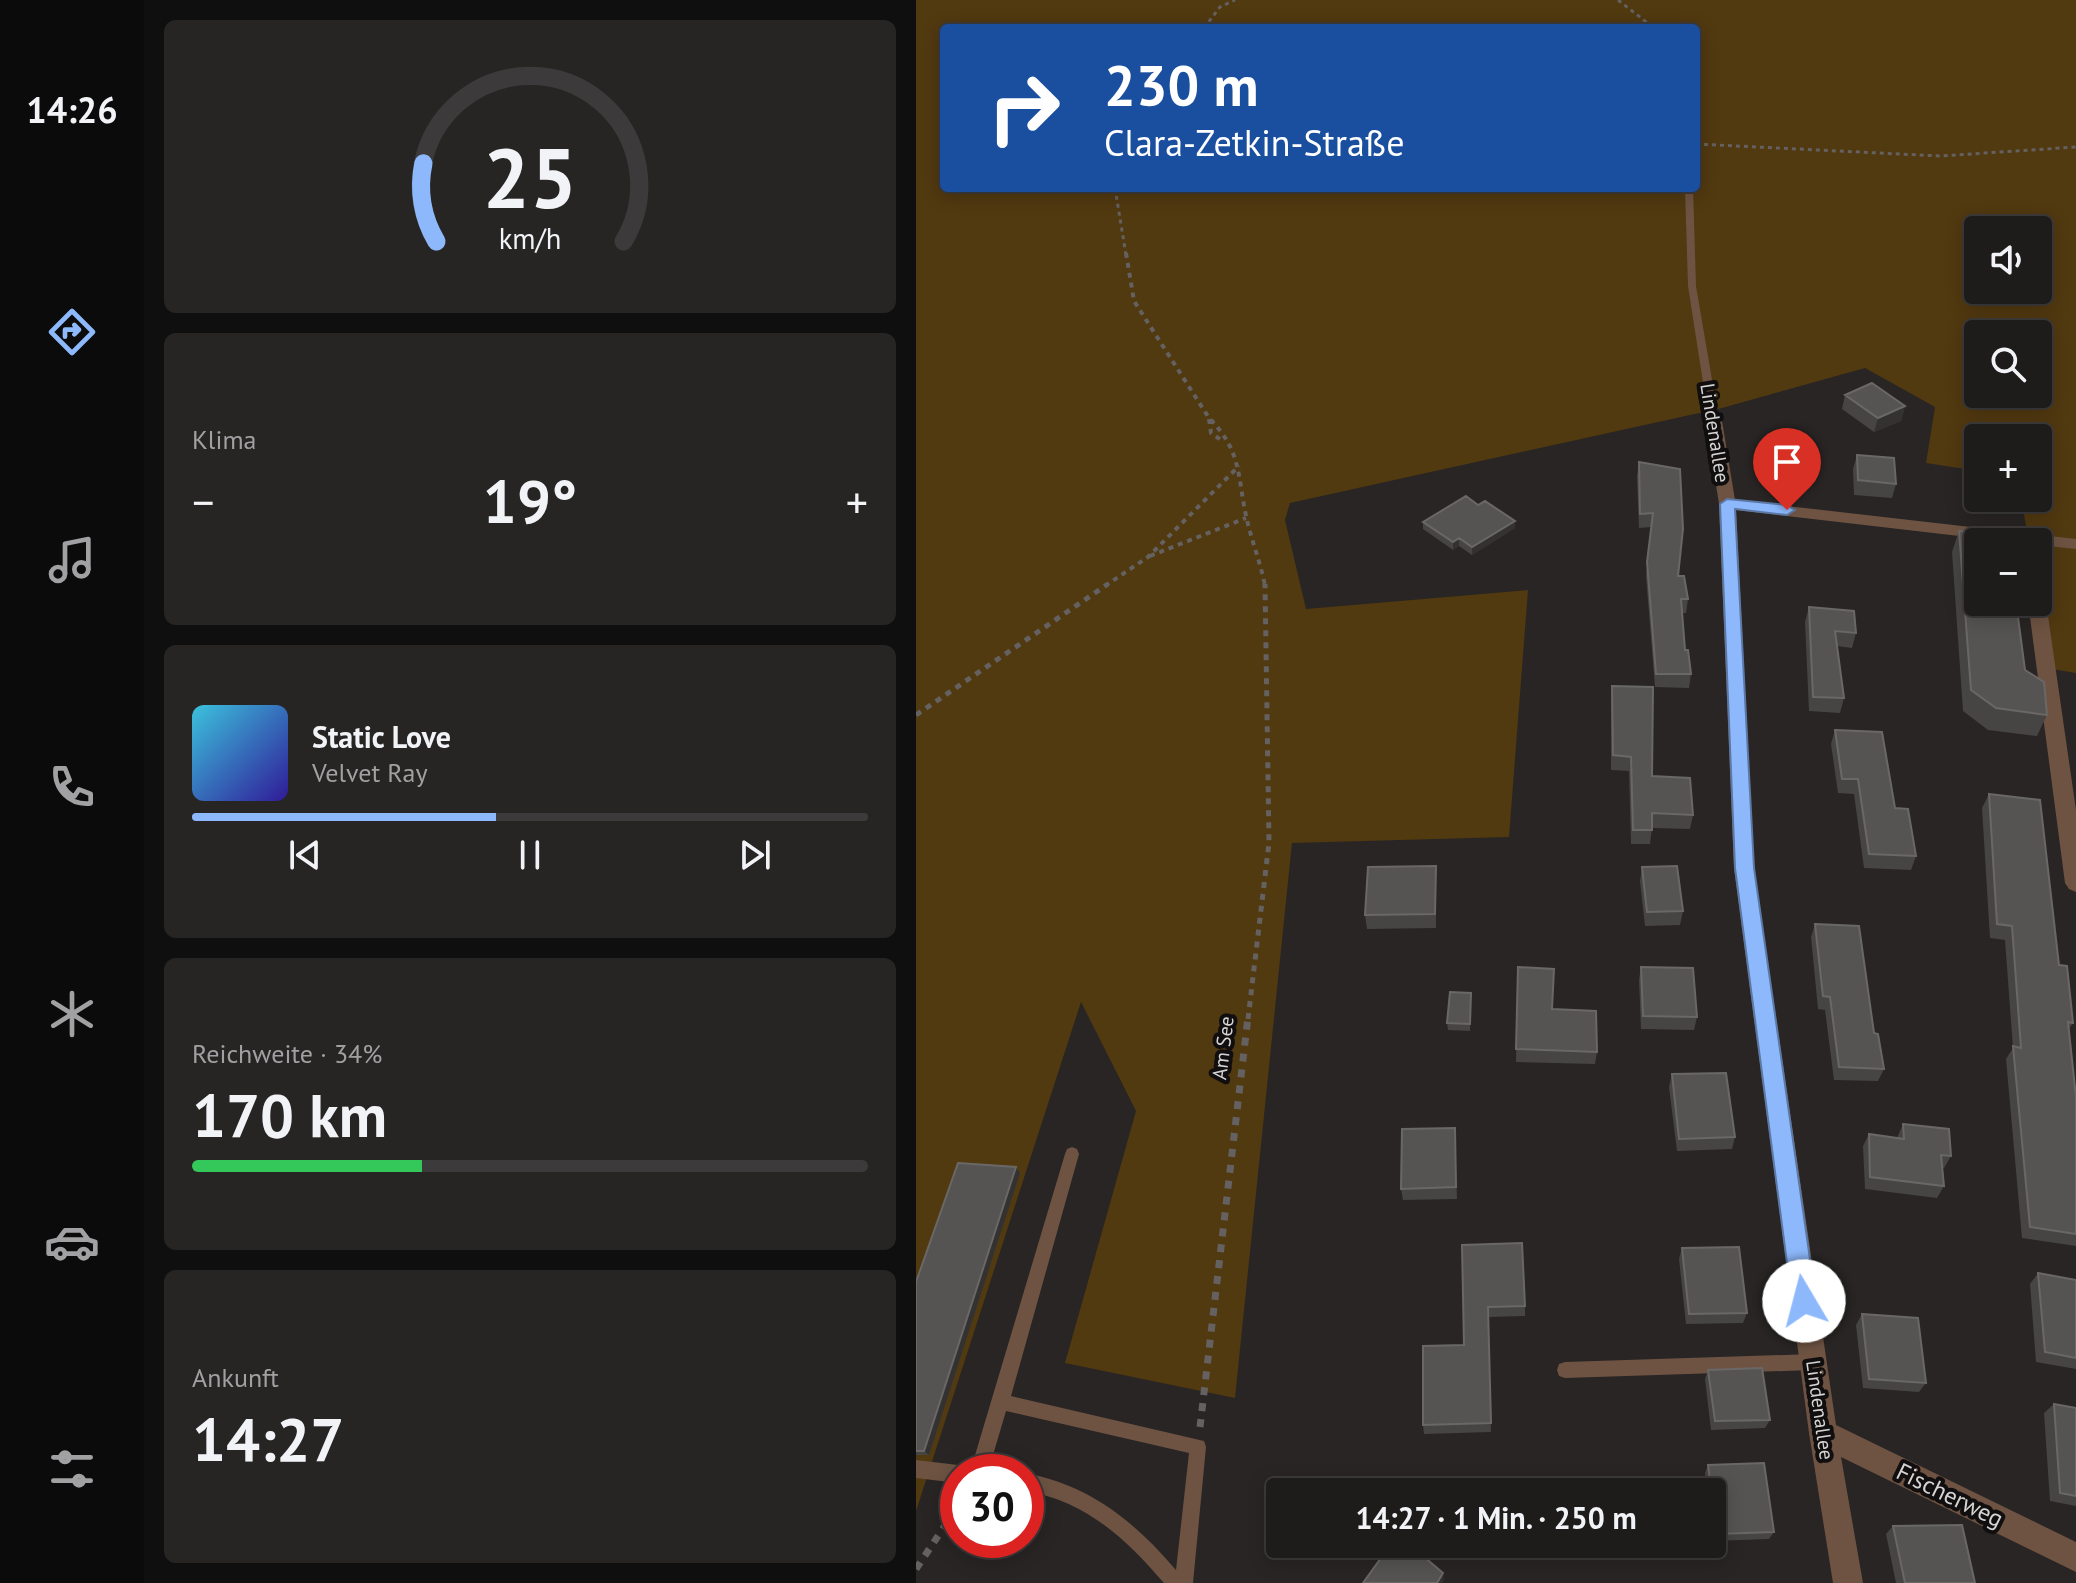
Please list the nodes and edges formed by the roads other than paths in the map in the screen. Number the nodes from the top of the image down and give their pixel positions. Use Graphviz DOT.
graph roads {
  1 [pos="1689,192"];
  2 [pos="1714,421"];
  3 [pos="1727,504"];
  4 [pos="1964,532"];
  5 [pos="2052,542"];
  6 [pos="2076,544"];
  7 [pos="2040,616"];
  8 [pos="2068,772"];
  9 [pos="2076,883"];
  10 [pos="1072,1154"];
  11 [pos="1813,1362"];
  12 [pos="1565,1370"];
  13 [pos="1001,1402"];
  14 [pos="1823,1433"];
  15 [pos="985,1454"];
  16 [pos="916,1469"];
  17 [pos="940,1472"];
  18 [pos="1044,1485"];
  19 [pos="2076,1557"];
  20 [pos="1176,1583"];
  21 [pos="1184,1583"];
  22 [pos="1848,1583"];
  1 -- 2 [label="lane, Lindenallee"];
  2 -- 3 [label="street, Lindenallee"];
  3 -- 4 [label="street"];
  3 -- 11 [label="street, Lindenallee"];
  5 -- 6 [label="street"];
  7 -- 8 [label="street"];
  8 -- 9 [label="street"];
  10 -- 13 [label="lane"];
  11 -- 12 [label="lane"];
  11 -- 14 [label="street, Lindenallee"];
  13 -- 15 [label="lane"];
  13 -- 21 [label="lane"];
  14 -- 19 [label="street, Fischerweg"];
  14 -- 22 [label="street, Lindenallee"];
  16 -- 17 [label="lane"];
  18 -- 20 [label="lane"];
}
